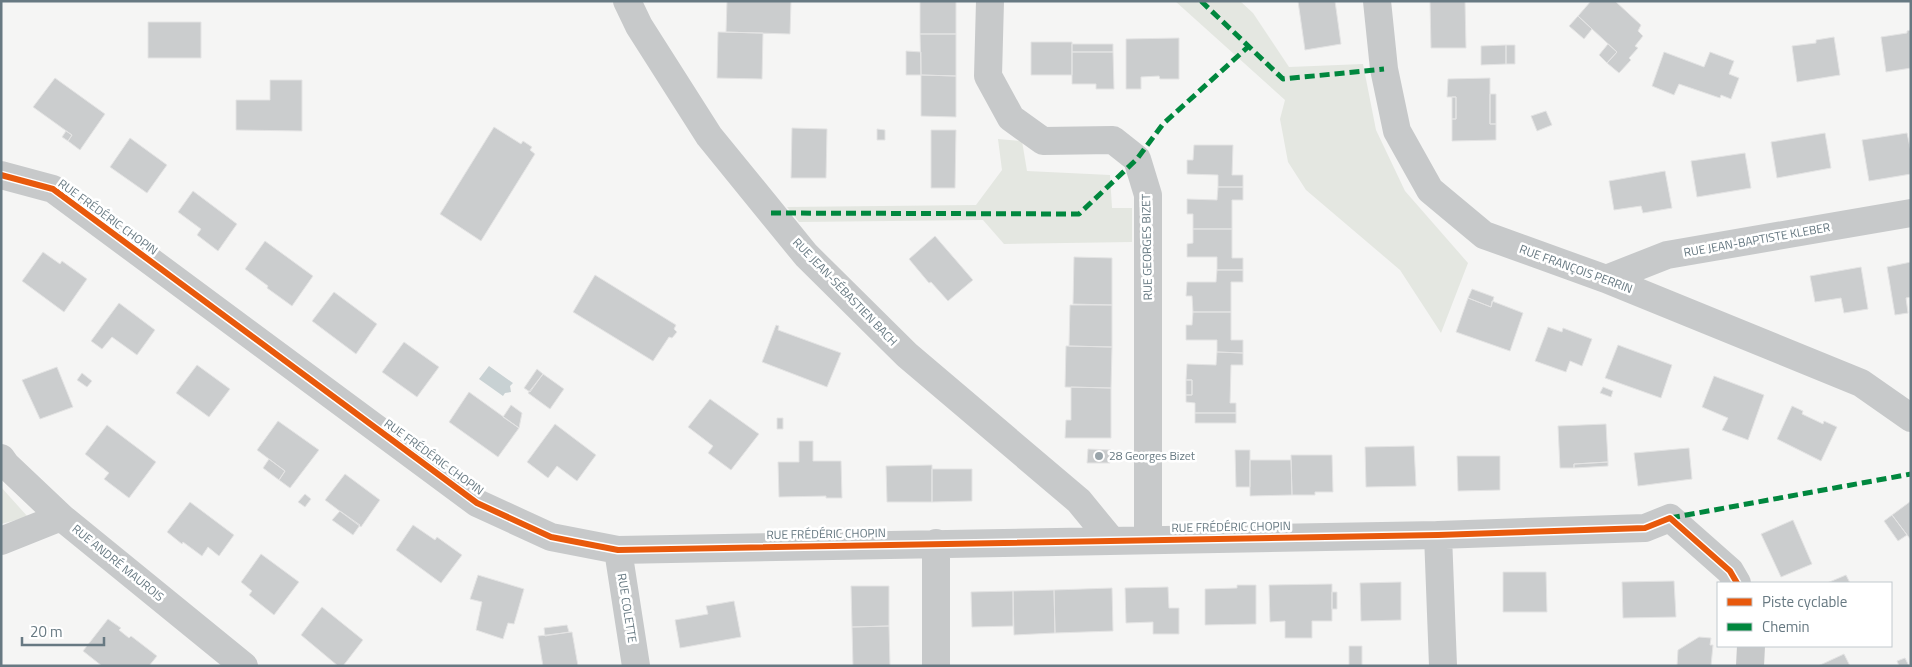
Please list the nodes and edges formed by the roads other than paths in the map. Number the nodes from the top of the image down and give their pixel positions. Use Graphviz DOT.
graph roads {
  1 [pos="627,1"];
  2 [pos="990,1"];
  3 [pos="1377,1"];
  4 [pos="1,174"];
  5 [pos="1911,213"];
  6 [pos="1606,279"];
  7 [pos="1911,418"];
  8 [pos="1,458"];
  9 [pos="61,517"];
  10 [pos="1438,534"];
  11 [pos="1148,539"];
  12 [pos="1111,540"];
  13 [pos="1,542"];
  14 [pos="936,543"];
  15 [pos="618,550"];
  16 [pos="1736,582"];
  17 [pos="1750,647"];
  18 [pos="244,666"];
  19 [pos="636,666"];
  20 [pos="936,666"];
  21 [pos="1443,666"];
  22 [pos="1750,666"];
  1 -- 12 [label="street, RUE JEAN-SÉBASTIEN BACH"];
  2 -- 11 [label="street, RUE GEORGES BIZET"];
  3 -- 6 [label="street, RUE FRANÇOIS PERRIN"];
  4 -- 15 [label="street, RUE FRÉDÉRIC CHOPIN"];
  5 -- 6 [label="street, RUE JEAN-BAPTISTE KLEBER"];
  6 -- 7 [label="street, RUE FRANÇOIS PERRIN"];
  8 -- 9 [label="street, RUE ANDRÉ MAUROIS"];
  9 -- 13 [label="street, RUE ANDRÉ MAUROIS"];
  9 -- 18 [label="street, RUE ANDRÉ MAUROIS"];
  10 -- 11 [label="street, RUE FRÉDÉRIC CHOPIN"];
  10 -- 16 [label="street, RUE FRÉDÉRIC CHOPIN"];
  10 -- 21 [label="street"];
  11 -- 12 [label="street, RUE FRÉDÉRIC CHOPIN"];
  12 -- 14 [label="street, RUE FRÉDÉRIC CHOPIN"];
  14 -- 15 [label="street, RUE FRÉDÉRIC CHOPIN"];
  14 -- 20 [label="street"];
  15 -- 19 [label="street, RUE COLETTE"];
  17 -- 22 [label="street"];
}
